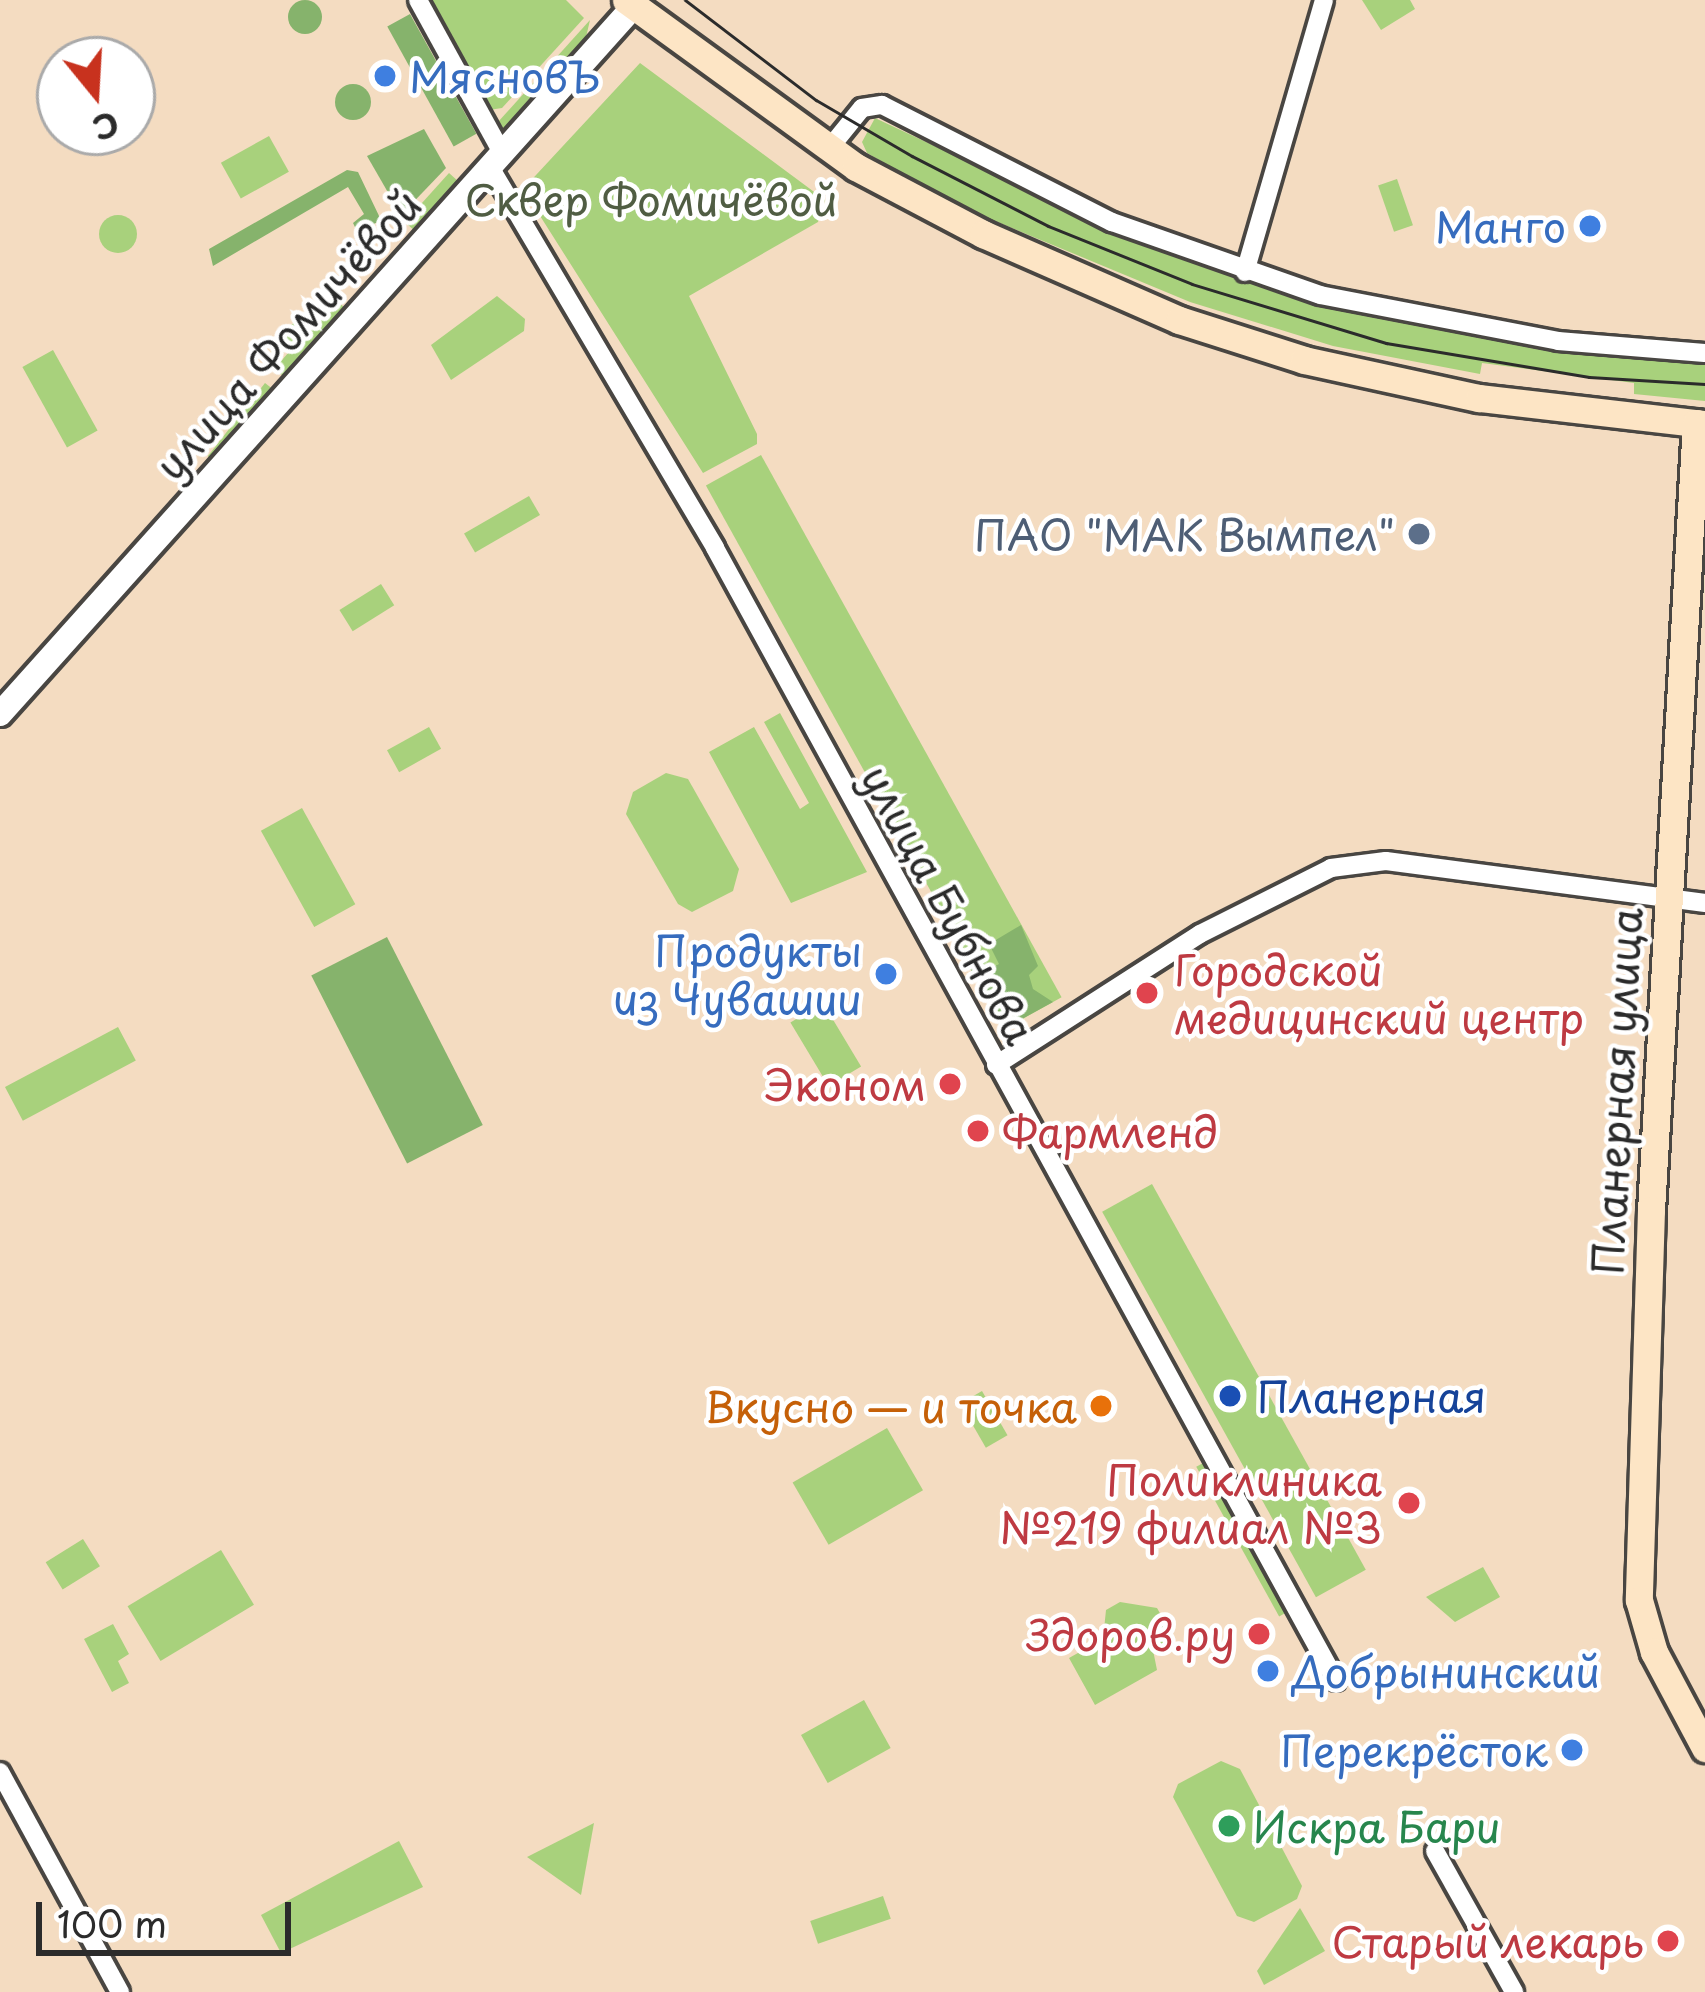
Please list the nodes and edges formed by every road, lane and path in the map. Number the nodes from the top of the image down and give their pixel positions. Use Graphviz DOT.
graph roads {
  1 [pos="418,0"];
  2 [pos="1324,0"];
  3 [pos="629,3"];
  4 [pos="828,150"];
  5 [pos="496,160"];
  6 [pos="1245,272"];
  7 [pos="1705,353"];
  8 [pos="1701,424"];
  9 [pos="0,714"];
  10 [pos="1668,896"];
  11 [pos="1705,903"];
  12 [pos="996,1065"];
  13 [pos="1336,1681"];
  14 [pos="1705,1748"];
  15 [pos="0,1772"];
  16 [pos="1435,1851"];
  17 [pos="120,1992"];
  18 [pos="1514,1992"];
  1 -- 5 [label="street, улица Бубнова"];
  2 -- 6 [label="street"];
  3 -- 4 [label="main road"];
  3 -- 5 [label="street, улица Фомичёвой"];
  4 -- 6 [label="street"];
  4 -- 8 [label="main road"];
  5 -- 9 [label="street, улица Фомичёвой"];
  5 -- 12 [label="street, улица Бубнова"];
  6 -- 7 [label="street"];
  8 -- 10 [label="main road, Планерная улица"];
  10 -- 11 [label="street"];
  10 -- 12 [label="street"];
  10 -- 14 [label="main road, Планерная улица"];
  12 -- 13 [label="street, улица Бубнова"];
  15 -- 17 [label="street"];
  16 -- 18 [label="street"];
}
